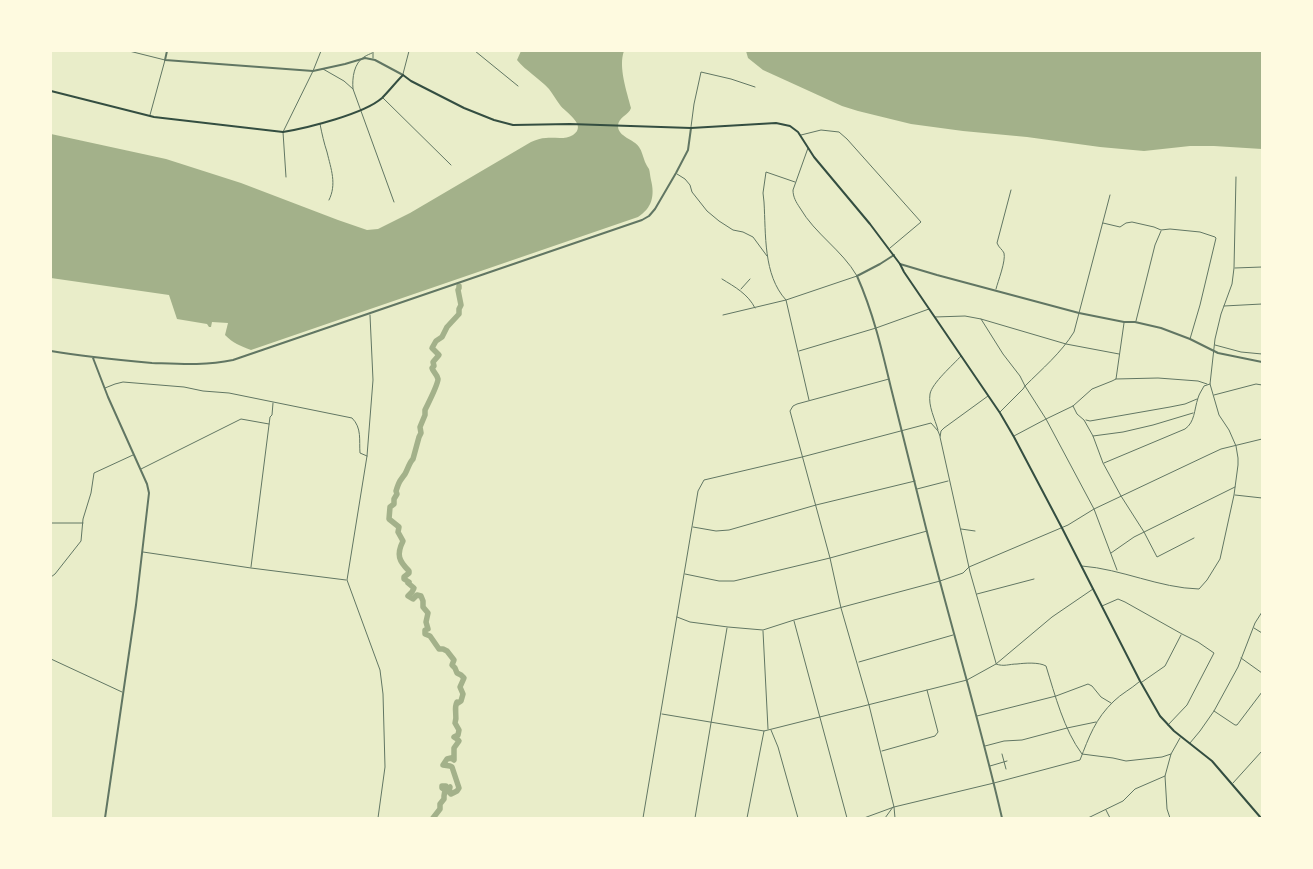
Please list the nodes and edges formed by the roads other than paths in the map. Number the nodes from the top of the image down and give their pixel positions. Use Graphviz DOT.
graph roads {
  1 [pos="129,51"];
  2 [pos="167,51"];
  3 [pos="321,51"];
  4 [pos="409,51"];
  5 [pos="475,51"];
  6 [pos="372,52"];
  7 [pos="362,58"];
  8 [pos="165,60"];
  9 [pos="375,60"];
  10 [pos="323,69"];
  11 [pos="313,71"];
  12 [pos="403,75"];
  13 [pos="518,86"];
  14 [pos="755,87"];
  15 [pos="353,89"];
  16 [pos="51,91"];
  17 [pos="382,97"];
  18 [pos="362,110"];
  19 [pos="150,116"];
  20 [pos="320,124"];
  21 [pos="691,128"];
  22 [pos="283,132"];
  23 [pos="800,135"];
  24 [pos="808,148"];
  25 [pos="452,165"];
  26 [pos="676,173"];
  27 [pos="286,177"];
  28 [pos="1236,177"];
  29 [pos="796,183"];
  30 [pos="1011,190"];
  31 [pos="1110,195"];
  32 [pos="329,200"];
  33 [pos="394,202"];
  34 [pos="1102,223"];
  35 [pos="1161,230"];
  36 [pos="889,249"];
  37 [pos="894,255"];
  38 [pos="768,256"];
  39 [pos="900,264"];
  40 [pos="1262,267"];
  41 [pos="1234,268"];
  42 [pos="857,276"];
  43 [pos="750,279"];
  44 [pos="722,280"];
  45 [pos="740,290"];
  46 [pos="995,291"];
  47 [pos="786,300"];
  48 [pos="1262,304"];
  49 [pos="1224,306"];
  50 [pos="755,308"];
  51 [pos="929,309"];
  52 [pos="1079,313"];
  53 [pos="370,314"];
  54 [pos="723,316"];
  55 [pos="935,317"];
  56 [pos="980,319"];
  57 [pos="1124,322"];
  58 [pos="1135,322"];
  59 [pos="876,328"];
  60 [pos="1190,339"];
  61 [pos="1066,344"];
  62 [pos="1214,345"];
  63 [pos="51,351"];
  64 [pos="798,351"];
  65 [pos="1214,352"];
  66 [pos="1119,354"];
  67 [pos="1262,354"];
  68 [pos="961,356"];
  69 [pos="93,358"];
  70 [pos="1262,362"];
  71 [pos="1116,379"];
  72 [pos="889,380"];
  73 [pos="1209,384"];
  74 [pos="1262,385"];
  75 [pos="1025,386"];
  76 [pos="104,389"];
  77 [pos="988,396"];
  78 [pos="1214,396"];
  79 [pos="1198,399"];
  80 [pos="810,400"];
  81 [pos="274,402"];
  82 [pos="1073,406"];
  83 [pos="1000,413"];
  84 [pos="1194,413"];
  85 [pos="1046,419"];
  86 [pos="1084,420"];
  87 [pos="269,424"];
  88 [pos="902,431"];
  89 [pos="938,431"];
  90 [pos="940,436"];
  91 [pos="1014,436"];
  92 [pos="1093,436"];
  93 [pos="1262,439"];
  94 [pos="1236,446"];
  95 [pos="133,454"];
  96 [pos="367,456"];
  97 [pos="802,457"];
  98 [pos="1103,463"];
  99 [pos="140,469"];
  100 [pos="916,481"];
  101 [pos="950,481"];
  102 [pos="1236,486"];
  103 [pos="918,489"];
  104 [pos="1234,495"];
  105 [pos="1121,496"];
  106 [pos="1262,498"];
  107 [pos="816,505"];
  108 [pos="1094,509"];
  109 [pos="51,523"];
  110 [pos="83,523"];
  111 [pos="692,527"];
  112 [pos="960,528"];
  113 [pos="1062,528"];
  114 [pos="927,531"];
  115 [pos="975,531"];
  116 [pos="1144,532"];
  117 [pos="1194,538"];
  118 [pos="143,552"];
  119 [pos="1111,553"];
  120 [pos="830,558"];
  121 [pos="1082,566"];
  122 [pos="969,567"];
  123 [pos="251,568"];
  124 [pos="1117,571"];
  125 [pos="685,574"];
  126 [pos="51,577"];
  127 [pos="1034,578"];
  128 [pos="347,580"];
  129 [pos="940,581"];
  130 [pos="1093,589"];
  131 [pos="976,595"];
  132 [pos="1102,606"];
  133 [pos="842,608"];
  134 [pos="1262,612"];
  135 [pos="677,617"];
  136 [pos="794,620"];
  137 [pos="728,627"];
  138 [pos="1253,628"];
  139 [pos="763,630"];
  140 [pos="1262,632"];
  141 [pos="1182,634"];
  142 [pos="955,635"];
  143 [pos="1240,658"];
  144 [pos="51,660"];
  145 [pos="858,662"];
  146 [pos="996,664"];
  147 [pos="1262,673"];
  148 [pos="967,680"];
  149 [pos="1141,681"];
  150 [pos="927,690"];
  151 [pos="122,692"];
  152 [pos="1262,692"];
  153 [pos="1056,696"];
  154 [pos="1112,704"];
  155 [pos="869,705"];
  156 [pos="1214,711"];
  157 [pos="661,714"];
  158 [pos="820,716"];
  159 [pos="977,717"];
  160 [pos="1097,721"];
  161 [pos="712,722"];
  162 [pos="1167,725"];
  163 [pos="1068,728"];
  164 [pos="770,730"];
  165 [pos="764,731"];
  166 [pos="1180,737"];
  167 [pos="1189,744"];
  168 [pos="984,747"];
  169 [pos="881,751"];
  170 [pos="1262,751"];
  171 [pos="1002,754"];
  172 [pos="1082,754"];
  173 [pos="1171,754"];
  174 [pos="1007,761"];
  175 [pos="1004,762"];
  176 [pos="990,767"];
  177 [pos="1006,769"];
  178 [pos="1165,776"];
  179 [pos="994,783"];
  180 [pos="1232,783"];
  181 [pos="894,807"];
  182 [pos="1106,810"];
  183 [pos="105,818"];
  184 [pos="378,818"];
  185 [pos="643,818"];
  186 [pos="695,818"];
  187 [pos="747,818"];
  188 [pos="798,818"];
  189 [pos="848,818"];
  190 [pos="864,818"];
  191 [pos="885,818"];
  192 [pos="895,818"];
  193 [pos="1002,818"];
  194 [pos="1088,818"];
  195 [pos="1110,818"];
  196 [pos="1170,818"];
  197 [pos="1260,818"];
  1 -- 8 [label="street"];
  2 -- 8 [label="street"];
  3 -- 11 [label="street"];
  4 -- 12 [label="street"];
  5 -- 13 [label="street"];
  6 -- 7 [label="street"];
  6 -- 9 [label="street"];
  7 -- 9 [label="street"];
  7 -- 10 [label="street"];
  7 -- 15 [label="street"];
  8 -- 11 [label="street"];
  8 -- 19 [label="street"];
  9 -- 12 [label="street"];
  10 -- 11 [label="street"];
  10 -- 15 [label="street"];
  11 -- 22 [label="street"];
  12 -- 17 [label="main road"];
  12 -- 21 [label="main road"];
  14 -- 21 [label="street"];
  15 -- 18 [label="street"];
  16 -- 19 [label="main road"];
  17 -- 18 [label="main road"];
  17 -- 25 [label="street"];
  18 -- 20 [label="main road"];
  18 -- 33 [label="street"];
  19 -- 22 [label="main road"];
  20 -- 22 [label="main road"];
  20 -- 32 [label="street"];
  21 -- 23 [label="main road"];
  21 -- 26 [label="street"];
  22 -- 27 [label="street"];
  23 -- 24 [label="main road"];
  23 -- 36 [label="street"];
  24 -- 29 [label="street"];
  24 -- 36 [label="main road"];
  26 -- 38 [label="street"];
  26 -- 53 [label="street"];
  28 -- 41 [label="street"];
  29 -- 38 [label="street"];
  29 -- 42 [label="street"];
  30 -- 46 [label="street"];
  31 -- 34 [label="street"];
  34 -- 35 [label="street"];
  34 -- 52 [label="street"];
  35 -- 58 [label="street"];
  35 -- 60 [label="street"];
  36 -- 37 [label="main road"];
  37 -- 39 [label="main road"];
  37 -- 42 [label="street"];
  38 -- 47 [label="street"];
  39 -- 46 [label="street"];
  39 -- 51 [label="main road"];
  40 -- 41 [label="street"];
  41 -- 49 [label="street"];
  42 -- 47 [label="street"];
  42 -- 59 [label="street"];
  43 -- 45 [label="street"];
  44 -- 45 [label="street"];
  45 -- 50 [label="street"];
  46 -- 52 [label="street"];
  47 -- 50 [label="street"];
  47 -- 64 [label="street"];
  48 -- 49 [label="street"];
  49 -- 62 [label="street"];
  50 -- 54 [label="street"];
  51 -- 55 [label="main road"];
  51 -- 59 [label="street"];
  52 -- 57 [label="street"];
  52 -- 61 [label="street"];
  53 -- 69 [label="street"];
  53 -- 96 [label="street"];
  55 -- 56 [label="street"];
  55 -- 68 [label="main road"];
  56 -- 61 [label="street"];
  56 -- 75 [label="street"];
  57 -- 58 [label="street"];
  57 -- 66 [label="street"];
  58 -- 60 [label="street"];
  59 -- 64 [label="street"];
  59 -- 72 [label="street"];
  60 -- 65 [label="street"];
  61 -- 66 [label="street"];
  61 -- 75 [label="street"];
  62 -- 65 [label="street"];
  62 -- 67 [label="street"];
  63 -- 69 [label="street"];
  64 -- 80 [label="street"];
  65 -- 70 [label="street"];
  65 -- 73 [label="street"];
  66 -- 71 [label="street"];
  68 -- 77 [label="main road"];
  68 -- 89 [label="street"];
  69 -- 76 [label="street"];
  71 -- 73 [label="street"];
  71 -- 82 [label="street"];
  72 -- 80 [label="street"];
  72 -- 88 [label="street"];
  73 -- 78 [label="street"];
  73 -- 79 [label="street"];
  74 -- 78 [label="street"];
  75 -- 83 [label="street"];
  75 -- 85 [label="street"];
  76 -- 81 [label="street"];
  76 -- 95 [label="street"];
  77 -- 83 [label="main road"];
  77 -- 90 [label="street"];
  78 -- 94 [label="street"];
  79 -- 84 [label="street"];
  79 -- 86 [label="street"];
  80 -- 97 [label="street"];
  81 -- 87 [label="street"];
  81 -- 96 [label="street"];
  82 -- 85 [label="street"];
  82 -- 86 [label="street"];
  83 -- 91 [label="main road"];
  84 -- 92 [label="street"];
  84 -- 98 [label="street"];
  85 -- 91 [label="street"];
  85 -- 108 [label="street"];
  86 -- 92 [label="street"];
  87 -- 99 [label="street"];
  87 -- 123 [label="street"];
  88 -- 89 [label="street"];
  88 -- 97 [label="street"];
  88 -- 100 [label="street"];
  89 -- 90 [label="street"];
  90 -- 101 [label="street"];
  91 -- 113 [label="main road"];
  92 -- 98 [label="street"];
  93 -- 94 [label="street"];
  94 -- 102 [label="street"];
  94 -- 105 [label="street"];
  95 -- 99 [label="street"];
  95 -- 110 [label="street"];
  96 -- 128 [label="street"];
  97 -- 107 [label="street"];
  97 -- 111 [label="street"];
  98 -- 105 [label="street"];
  99 -- 118 [label="street"];
  100 -- 103 [label="street"];
  100 -- 107 [label="street"];
  101 -- 103 [label="street"];
  101 -- 112 [label="street"];
  102 -- 104 [label="street"];
  102 -- 116 [label="street"];
  103 -- 114 [label="street"];
  104 -- 106 [label="street"];
  104 -- 124 [label="street"];
  105 -- 108 [label="street"];
  105 -- 116 [label="street"];
  107 -- 111 [label="street"];
  107 -- 120 [label="street"];
  108 -- 113 [label="street"];
  108 -- 119 [label="street"];
  109 -- 110 [label="street"];
  110 -- 126 [label="street"];
  111 -- 125 [label="street"];
  112 -- 115 [label="street"];
  112 -- 122 [label="street"];
  113 -- 121 [label="main road"];
  113 -- 122 [label="street"];
  114 -- 120 [label="street"];
  114 -- 129 [label="street"];
  116 -- 117 [label="street"];
  116 -- 119 [label="street"];
  118 -- 123 [label="street"];
  118 -- 151 [label="street"];
  119 -- 124 [label="street"];
  120 -- 125 [label="street"];
  120 -- 133 [label="street"];
  121 -- 124 [label="street"];
  121 -- 130 [label="main road"];
  122 -- 129 [label="street"];
  122 -- 131 [label="street"];
  123 -- 128 [label="street"];
  125 -- 135 [label="street"];
  127 -- 131 [label="street"];
  128 -- 184 [label="street"];
  129 -- 133 [label="street"];
  129 -- 142 [label="street"];
  130 -- 132 [label="main road"];
  130 -- 146 [label="street"];
  131 -- 146 [label="street"];
  132 -- 141 [label="street"];
  132 -- 149 [label="main road"];
  133 -- 136 [label="street"];
  133 -- 145 [label="street"];
  134 -- 138 [label="street"];
  135 -- 137 [label="street"];
  135 -- 157 [label="street"];
  136 -- 139 [label="street"];
  136 -- 158 [label="street"];
  137 -- 139 [label="street"];
  137 -- 161 [label="street"];
  138 -- 140 [label="street"];
  138 -- 143 [label="street"];
  139 -- 164 [label="street"];
  141 -- 149 [label="street"];
  141 -- 162 [label="street"];
  142 -- 145 [label="street"];
  142 -- 148 [label="street"];
  143 -- 147 [label="street"];
  143 -- 156 [label="street"];
  144 -- 151 [label="street"];
  145 -- 155 [label="street"];
  146 -- 148 [label="street"];
  146 -- 153 [label="street"];
  148 -- 150 [label="street"];
  148 -- 159 [label="street"];
  149 -- 154 [label="street"];
  149 -- 162 [label="main road"];
  150 -- 155 [label="street"];
  150 -- 169 [label="street"];
  151 -- 183 [label="street"];
  152 -- 156 [label="street"];
  153 -- 154 [label="street"];
  153 -- 159 [label="street"];
  153 -- 163 [label="street"];
  154 -- 160 [label="street"];
  155 -- 158 [label="street"];
  155 -- 169 [label="street"];
  156 -- 167 [label="street"];
  157 -- 161 [label="street"];
  157 -- 185 [label="street"];
  158 -- 164 [label="street"];
  158 -- 189 [label="street"];
  159 -- 168 [label="street"];
  160 -- 163 [label="street"];
  160 -- 172 [label="street"];
  161 -- 165 [label="street"];
  161 -- 186 [label="street"];
  162 -- 166 [label="main road"];
  163 -- 168 [label="street"];
  163 -- 172 [label="street"];
  164 -- 165 [label="street"];
  164 -- 188 [label="street"];
  165 -- 187 [label="street"];
  166 -- 167 [label="main road"];
  166 -- 173 [label="street"];
  167 -- 180 [label="main road"];
  168 -- 176 [label="street"];
  169 -- 181 [label="street"];
  170 -- 180 [label="street"];
  171 -- 175 [label="street"];
  172 -- 173 [label="street"];
  172 -- 179 [label="street"];
  173 -- 178 [label="street"];
  174 -- 175 [label="street"];
  175 -- 176 [label="street"];
  175 -- 177 [label="street"];
  176 -- 179 [label="street"];
  178 -- 182 [label="street"];
  178 -- 196 [label="street"];
  179 -- 181 [label="street"];
  179 -- 193 [label="street"];
  180 -- 197 [label="main road"];
  181 -- 190 [label="street"];
  181 -- 191 [label="street"];
  181 -- 192 [label="street"];
  182 -- 194 [label="street"];
  182 -- 195 [label="street"];
}
